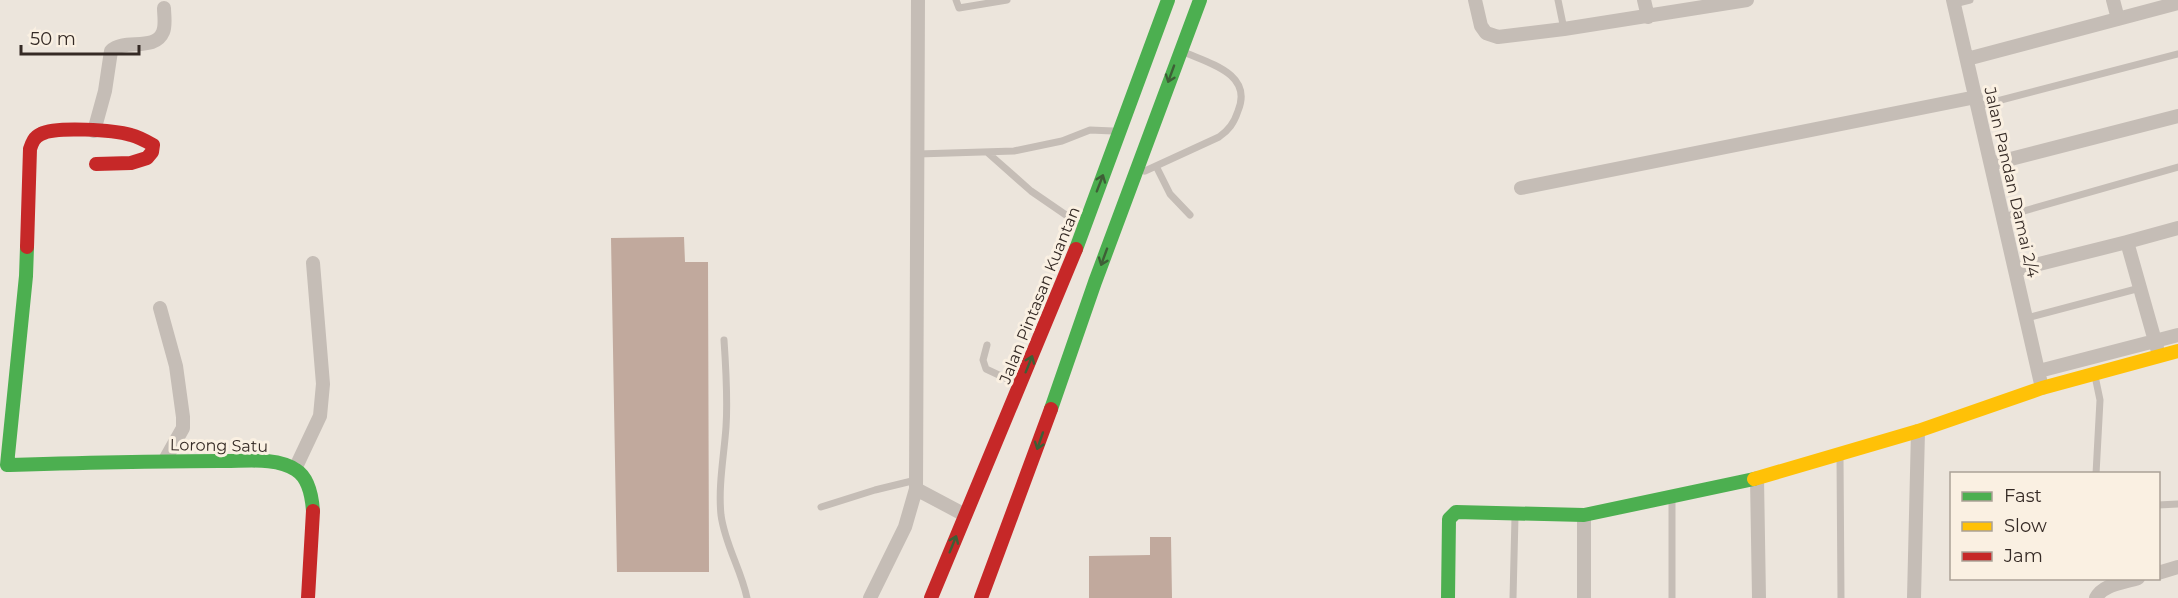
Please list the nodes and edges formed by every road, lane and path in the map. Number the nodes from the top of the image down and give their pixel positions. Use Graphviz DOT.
graph roads {
  1 [pos="914,0"];
  2 [pos="956,0"];
  3 [pos="1007,0"];
  4 [pos="1168,0"];
  5 [pos="1200,0"];
  6 [pos="1475,0"];
  7 [pos="1558,0"];
  8 [pos="1644,0"];
  9 [pos="1747,0"];
  10 [pos="1970,0"];
  11 [pos="2113,0"];
  12 [pos="1731,1"];
  13 [pos="1954,2"];
  14 [pos="2178,3"];
  15 [pos="164,8"];
  16 [pos="1648,17"];
  17 [pos="2118,19"];
  18 [pos="1564,29"];
  19 [pos="1180,50"];
  20 [pos="2178,54"];
  21 [pos="1967,59"];
  22 [pos="1977,102"];
  23 [pos="2178,116"];
  24 [pos="94,131"];
  25 [pos="1120,132"];
  26 [pos="988,153"];
  27 [pos="918,154"];
  28 [pos="96,164"];
  29 [pos="1991,164"];
  30 [pos="1156,166"];
  31 [pos="2178,167"];
  32 [pos="1134,176"];
  33 [pos="1521,188"];
  34 [pos="1190,215"];
  35 [pos="2003,217"];
  36 [pos="1084,227"];
  37 [pos="2178,228"];
  38 [pos="2127,242"];
  39 [pos="313,263"];
  40 [pos="2015,270"];
  41 [pos="2140,288"];
  42 [pos="160,308"];
  43 [pos="2027,318"];
  44 [pos="2178,335"];
  45 [pos="724,340"];
  46 [pos="2155,340"];
  47 [pos="987,345"];
  48 [pos="2178,351"];
  49 [pos="2159,355"];
  50 [pos="2038,371"];
  51 [pos="2094,373"];
  52 [pos="1021,385"];
  53 [pos="2042,388"];
  54 [pos="1918,431"];
  55 [pos="1839,454"];
  56 [pos="165,460"];
  57 [pos="296,469"];
  58 [pos="2096,472"];
  59 [pos="1757,478"];
  60 [pos="916,484"];
  61 [pos="1672,495"];
  62 [pos="2178,504"];
  63 [pos="2160,506"];
  64 [pos="821,507"];
  65 [pos="1515,514"];
  66 [pos="965,515"];
  67 [pos="1584,515"];
  68 [pos="2178,567"];
  69 [pos="2160,572"];
  70 [pos="2134,580"];
  71 [pos="2098,595"];
  72 [pos="308,598"];
  73 [pos="747,598"];
  74 [pos="870,598"];
  75 [pos="931,598"];
  76 [pos="981,598"];
  77 [pos="1448,598"];
  78 [pos="1513,598"];
  79 [pos="1584,598"];
  80 [pos="1672,598"];
  81 [pos="1759,598"];
  82 [pos="1841,598"];
  83 [pos="1914,598"];
  1 -- 27 [label="street"];
  2 -- 3 [label="lane"];
  4 -- 25 [label="main road, Jalan Pintasan Kuantan"];
  5 -- 19 [label="main road"];
  6 -- 18 [label="street"];
  7 -- 18 [label="lane"];
  8 -- 16 [label="street"];
  9 -- 12 [label="street"];
  10 -- 13 [label="lane"];
  11 -- 17 [label="street"];
  12 -- 16 [label="street"];
  13 -- 21 [label="street, Jalan Pandan Damai 2/4"];
  14 -- 17 [label="street"];
  15 -- 24 [label="street"];
  16 -- 18 [label="street"];
  17 -- 21 [label="street"];
  19 -- 30 [label="lane"];
  19 -- 32 [label="main road, one-way"];
  20 -- 22 [label="lane"];
  21 -- 22 [label="street, Jalan Pandan Damai 2/4"];
  22 -- 29 [label="street, Jalan Pandan Damai 2/4"];
  22 -- 33 [label="street"];
  23 -- 29 [label="street"];
  24 -- 28 [label="main road"];
  24 -- 56 [label="main road, Lorong Satu"];
  25 -- 26 [label="lane"];
  36 -- 25 [label="main road, Jalan Pintasan Kuantan, one-way"];
  26 -- 27 [label="lane"];
  26 -- 36 [label="lane"];
  27 -- 60 [label="street"];
  29 -- 35 [label="street, Jalan Pandan Damai 2/4"];
  30 -- 32 [label="lane"];
  30 -- 34 [label="lane"];
  31 -- 35 [label="lane"];
  32 -- 76 [label="main road, one-way"];
  35 -- 40 [label="street, Jalan Pandan Damai 2/4"];
  52 -- 36 [label="main road, Jalan Pintasan Kuantan, one-way"];
  37 -- 38 [label="street"];
  38 -- 40 [label="street"];
  38 -- 41 [label="street"];
  39 -- 57 [label="street"];
  40 -- 43 [label="street, Jalan Pandan Damai 2/4"];
  41 -- 43 [label="lane"];
  41 -- 46 [label="street"];
  42 -- 56 [label="street"];
  43 -- 50 [label="street, Jalan Pandan Damai 2/4"];
  44 -- 46 [label="street"];
  45 -- 73 [label="lane"];
  46 -- 49 [label="street"];
  46 -- 50 [label="street"];
  47 -- 52 [label="lane"];
  48 -- 49 [label="main road"];
  49 -- 51 [label="main road"];
  50 -- 53 [label="street, Jalan Pandan Damai 2/4"];
  51 -- 53 [label="main road"];
  51 -- 58 [label="lane"];
  52 -- 66 [label="main road, Jalan Pintasan Kuantan"];
  53 -- 54 [label="main road"];
  54 -- 55 [label="main road"];
  54 -- 83 [label="street"];
  55 -- 59 [label="main road"];
  55 -- 82 [label="lane"];
  56 -- 57 [label="main road, Lorong Satu"];
  57 -- 72 [label="main road"];
  59 -- 61 [label="main road"];
  59 -- 81 [label="street"];
  60 -- 64 [label="lane"];
  60 -- 66 [label="street"];
  60 -- 74 [label="street"];
  61 -- 67 [label="main road"];
  61 -- 80 [label="lane"];
  62 -- 63 [label="lane"];
  65 -- 67 [label="main road"];
  65 -- 77 [label="main road"];
  65 -- 78 [label="lane"];
  75 -- 66 [label="main road, Jalan Pintasan Kuantan, one-way"];
  67 -- 79 [label="street"];
  68 -- 69 [label="street"];
  70 -- 71 [label="street"];
}
